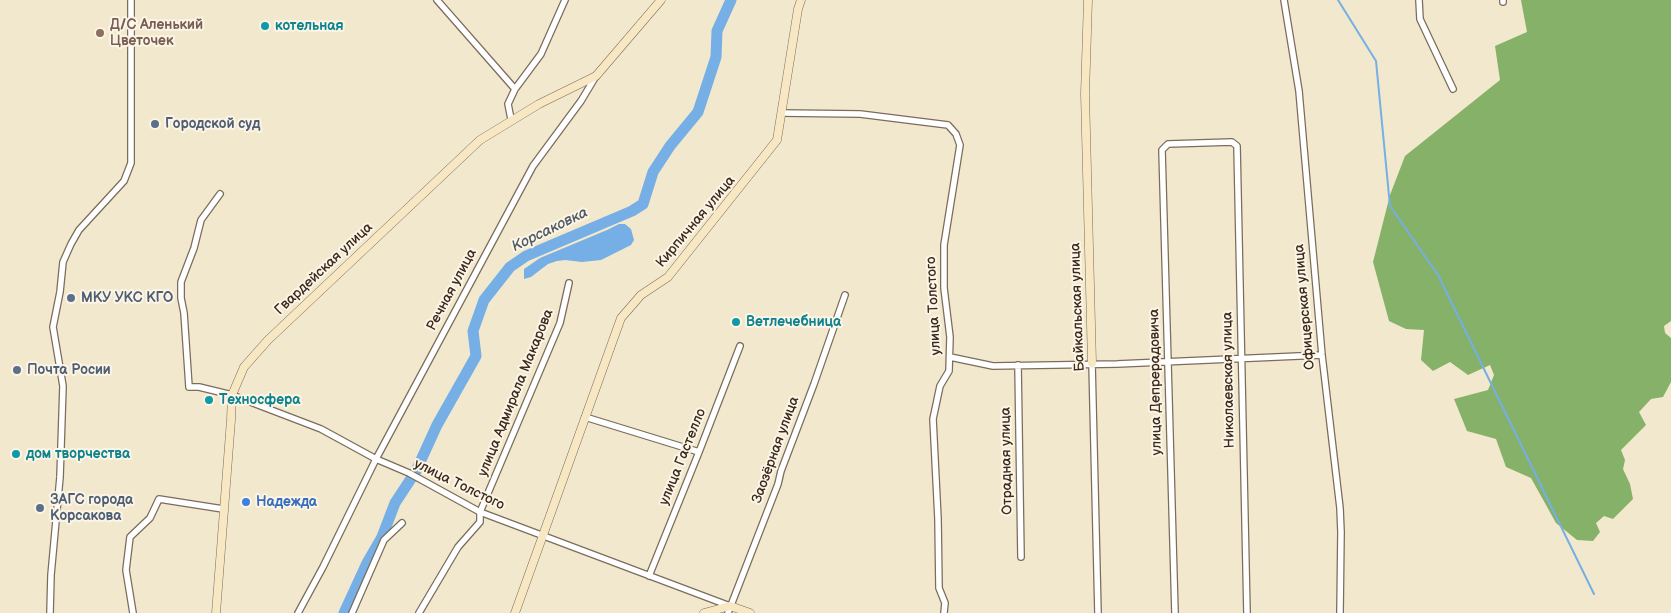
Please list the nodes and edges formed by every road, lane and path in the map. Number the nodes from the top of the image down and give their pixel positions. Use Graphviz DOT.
graph roads {
  1 [pos="131,0"];
  2 [pos="437,0"];
  3 [pos="565,0"];
  4 [pos="662,0"];
  5 [pos="801,0"];
  6 [pos="1088,0"];
  7 [pos="1284,0"];
  8 [pos="1419,0"];
  9 [pos="596,76"];
  10 [pos="515,89"];
  11 [pos="1453,89"];
  12 [pos="782,113"];
  13 [pos="511,119"];
  14 [pos="1237,146"];
  15 [pos="220,194"];
  16 [pos="569,283"];
  17 [pos="845,295"];
  18 [pos="740,346"];
  19 [pos="1322,355"];
  20 [pos="950,357"];
  21 [pos="1240,359"];
  22 [pos="1168,361"];
  23 [pos="1092,363"];
  24 [pos="1018,365"];
  25 [pos="232,395"];
  26 [pos="585,417"];
  27 [pos="699,452"];
  28 [pos="376,459"];
  29 [pos="223,509"];
  30 [pos="480,512"];
  31 [pos="402,523"];
  32 [pos="543,536"];
  33 [pos="1021,557"];
  34 [pos="649,576"];
  35 [pos="729,609"];
  36 [pos="50,613"];
  37 [pos="133,613"];
  38 [pos="216,613"];
  39 [pos="298,613"];
  40 [pos="352,613"];
  41 [pos="420,613"];
  42 [pos="515,613"];
  43 [pos="704,613"];
  44 [pos="750,613"];
  45 [pos="944,613"];
  46 [pos="1098,613"];
  47 [pos="1175,613"];
  48 [pos="1247,613"];
  49 [pos="1340,613"];
  1 -- 36 [label="street"];
  2 -- 10 [label="street"];
  3 -- 10 [label="street"];
  4 -- 9 [label="street, Речная улица"];
  5 -- 12 [label="street, Кирпичная улица"];
  6 -- 23 [label="street, Байкальская улица"];
  7 -- 19 [label="street, Офицерская улица"];
  8 -- 11 [label="street"];
  9 -- 13 [label="street, Гвардейская улица"];
  9 -- 28 [label="street, Речная улица"];
  10 -- 13 [label="street"];
  12 -- 20 [label="street, улица Толстого"];
  12 -- 26 [label="street, Кирпичная улица"];
  13 -- 25 [label="street, Гвардейская улица"];
  14 -- 21 [label="street, Николаевская улица"];
  14 -- 22 [label="street, улица Депрерадовича"];
  15 -- 25 [label="street, улица Толстого"];
  16 -- 30 [label="street, улица Адмирала Макарова"];
  17 -- 35 [label="street, Заозёрная улица"];
  18 -- 27 [label="street, улица Гастелло"];
  19 -- 21 [label="street"];
  19 -- 49 [label="street, Офицерская улица"];
  20 -- 24 [label="street"];
  20 -- 45 [label="street, улица Толстого"];
  21 -- 22 [label="street"];
  21 -- 48 [label="street, Николаевская улица"];
  22 -- 23 [label="street"];
  22 -- 47 [label="street, улица Депрерадовича"];
  23 -- 24 [label="street"];
  23 -- 46 [label="street, Байкальская улица"];
  24 -- 33 [label="street, Отрадная улица"];
  25 -- 28 [label="street, улица Толстого"];
  25 -- 29 [label="street, Гвардейская улица"];
  26 -- 27 [label="street"];
  26 -- 32 [label="street, Кирпичная улица"];
  27 -- 34 [label="street, улица Гастелло"];
  28 -- 30 [label="street, улица Толстого"];
  28 -- 39 [label="street, Речная улица"];
  29 -- 37 [label="street"];
  29 -- 38 [label="street, Гвардейская улица"];
  30 -- 32 [label="street, улица Толстого"];
  30 -- 41 [label="street, улица Адмирала Макарова"];
  31 -- 40 [label="street"];
  32 -- 34 [label="street, улица Толстого"];
  32 -- 42 [label="street, Кирпичная улица"];
  34 -- 35 [label="street, улица Толстого"];
  35 -- 43 [label="street"];
  35 -- 44 [label="street, улица Толстого"];
}
